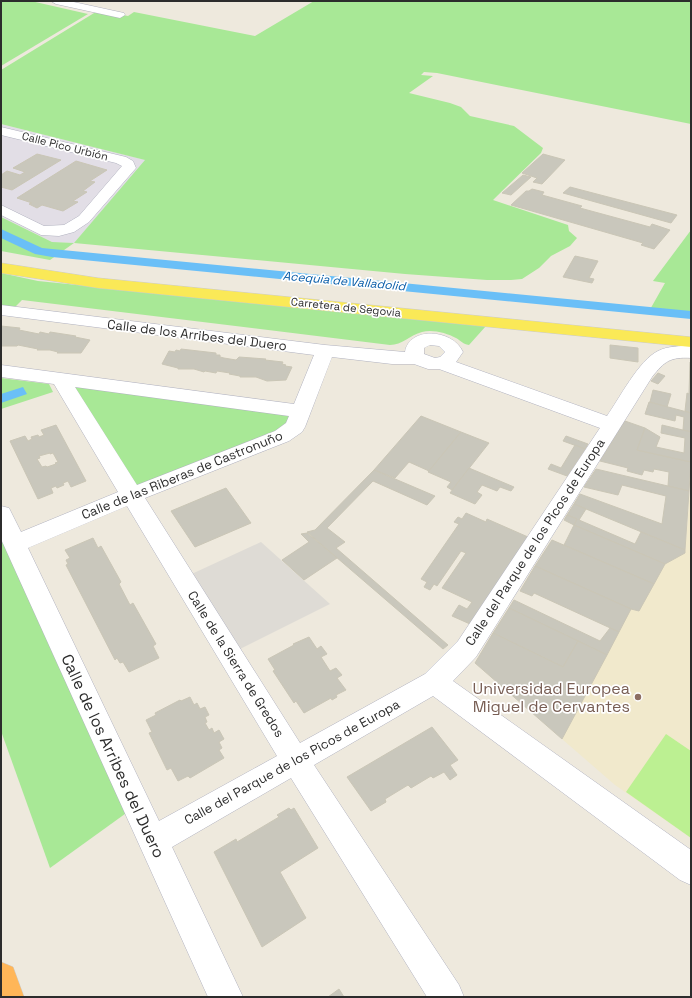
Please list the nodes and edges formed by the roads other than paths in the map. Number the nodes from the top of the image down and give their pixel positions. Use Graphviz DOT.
graph roads {
  1 [pos="56,1"];
  2 [pos="120,15"];
  3 [pos="1,131"];
  4 [pos="1,209"];
  5 [pos="1,258"];
  6 [pos="1,268"];
  7 [pos="1,310"];
  8 [pos="691,330"];
  9 [pos="691,342"];
  10 [pos="325,351"];
  11 [pos="691,352"];
  12 [pos="1,371"];
  13 [pos="60,379"];
  14 [pos="301,411"];
  15 [pos="611,425"];
  16 [pos="132,495"];
  17 [pos="1,514"];
  18 [pos="14,544"];
  19 [pos="434,682"];
  20 [pos="295,760"];
  21 [pos="152,841"];
  22 [pos="691,869"];
  23 [pos="1,979"];
  24 [pos="7,997"];
  25 [pos="226,997"];
  26 [pos="447,997"];
  1 -- 2 [label="street"];
  3 -- 4 [label="street, Calle Pico Urbión"];
  5 -- 8 [label="main road, Carretera de Segovia"];
  6 -- 9 [label="main road, Carretera de Segovia"];
  7 -- 10 [label="street, Calle de los Arribes del Duero"];
  10 -- 14 [label="street, Calle de las Riberas de Castronuño"];
  10 -- 15 [label="street, Calle de los Arribes del Duero"];
  11 -- 15 [label="street, Calle del Parque de los Picos de Europa"];
  12 -- 13 [label="street"];
  13 -- 14 [label="street"];
  13 -- 16 [label="street, Calle de la Sierra de Gredos"];
  14 -- 16 [label="street, Calle de las Riberas de Castronuño"];
  15 -- 19 [label="street, Calle del Parque de los Picos de Europa"];
  16 -- 18 [label="street, Calle de las Riberas de Castronuño"];
  16 -- 20 [label="street, Calle de la Sierra de Gredos"];
  17 -- 18 [label="street, Calle de los Arribes del Duero"];
  18 -- 21 [label="street, Calle de los Arribes del Duero"];
  19 -- 20 [label="street, Calle del Parque de los Picos de Europa"];
  19 -- 22 [label="street"];
  20 -- 21 [label="street, Calle del Parque de los Picos de Europa"];
  20 -- 26 [label="street, Calle de la Sierra de Gredos"];
  21 -- 25 [label="street, Calle de los Arribes del Duero"];
  23 -- 24 [label="highway"];
}
